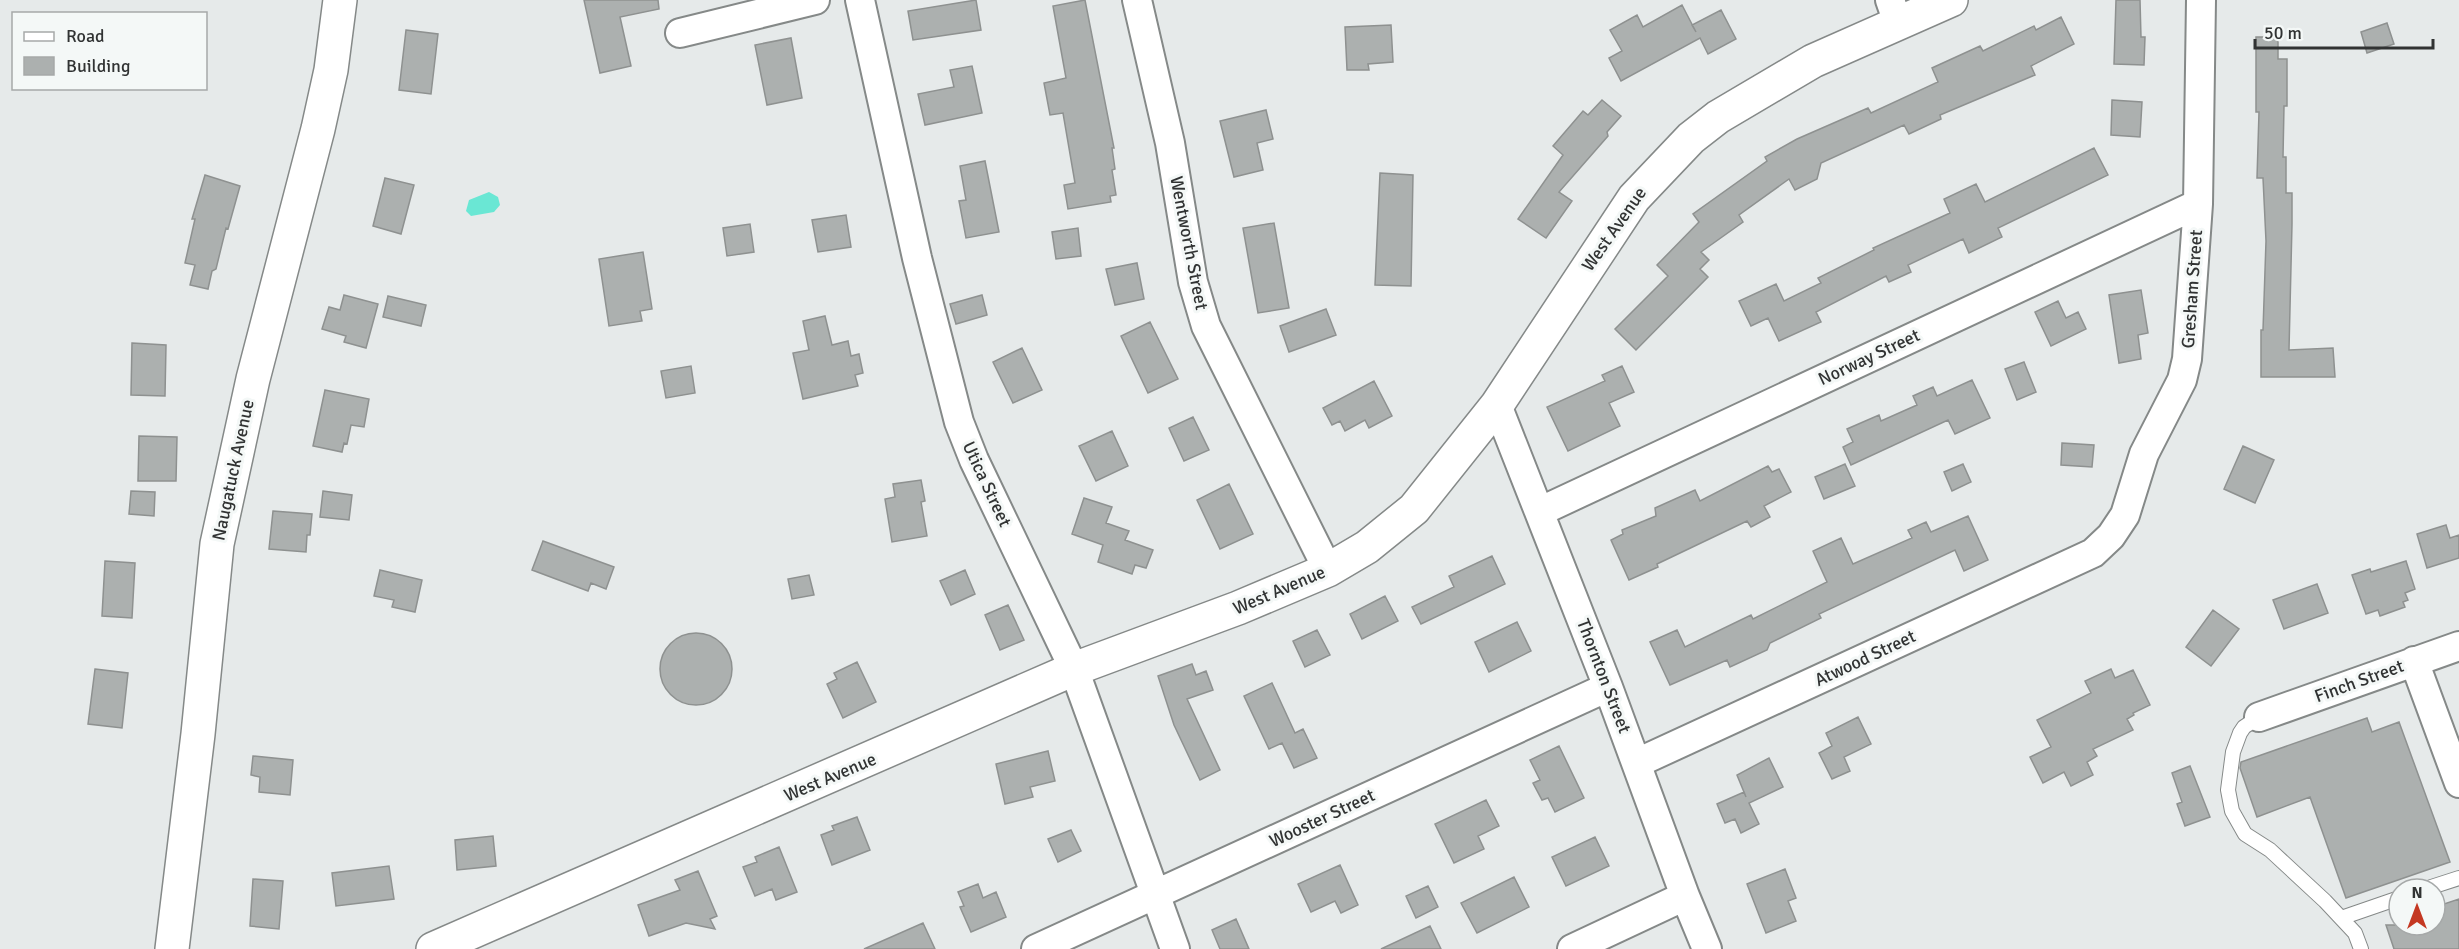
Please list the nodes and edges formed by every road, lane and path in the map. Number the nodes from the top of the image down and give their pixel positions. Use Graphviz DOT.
graph roads {
  1 [pos="340,0"];
  2 [pos="815,0"];
  3 [pos="860,0"];
  4 [pos="1137,0"];
  5 [pos="1951,0"];
  6 [pos="2201,0"];
  7 [pos="1894,12"];
  8 [pos="680,33"];
  9 [pos="2198,204"];
  10 [pos="1497,405"];
  11 [pos="1540,511"];
  12 [pos="2093,554"];
  13 [pos="1328,570"];
  14 [pos="2459,646"];
  15 [pos="2414,660"];
  16 [pos="1074,669"];
  17 [pos="1608,687"];
  18 [pos="2259,717"];
  19 [pos="1637,763"];
  20 [pos="2459,783"];
  21 [pos="1156,896"];
  22 [pos="1685,896"];
  23 [pos="2387,902"];
  24 [pos="2340,918"];
  25 [pos="172,949"];
  26 [pos="433,949"];
  27 [pos="1036,949"];
  28 [pos="1175,949"];
  29 [pos="1572,949"];
  30 [pos="1707,949"];
  31 [pos="2361,949"];
  1 -- 25 [label="street, Naugatuck Avenue"];
  2 -- 8 [label="street"];
  3 -- 16 [label="street, Utica Street"];
  4 -- 13 [label="street, Wentworth Street"];
  5 -- 7 [label="street, West Avenue"];
  6 -- 9 [label="street, Gresham Street"];
  7 -- 10 [label="street, West Avenue"];
  9 -- 11 [label="street, Norway Street"];
  9 -- 12 [label="street, Gresham Street"];
  10 -- 11 [label="street, Thornton Street"];
  10 -- 13 [label="street, West Avenue"];
  11 -- 17 [label="street, Thornton Street"];
  12 -- 19 [label="street, Atwood Street"];
  13 -- 16 [label="street, West Avenue"];
  14 -- 15 [label="street, Finch Street"];
  15 -- 18 [label="street, Finch Street"];
  15 -- 20 [label="street"];
  16 -- 21 [label="street, Utica Street"];
  16 -- 26 [label="street, West Avenue"];
  17 -- 19 [label="street, Thornton Street"];
  17 -- 21 [label="street, Wooster Street"];
  18 -- 24 [label="lane"];
  19 -- 22 [label="street, Thornton Street"];
  21 -- 27 [label="street, Wooster Street"];
  21 -- 28 [label="street, Utica Street"];
  22 -- 29 [label="street"];
  22 -- 30 [label="street, Thornton Street"];
  23 -- 24 [label="lane"];
  24 -- 31 [label="lane"];
}
